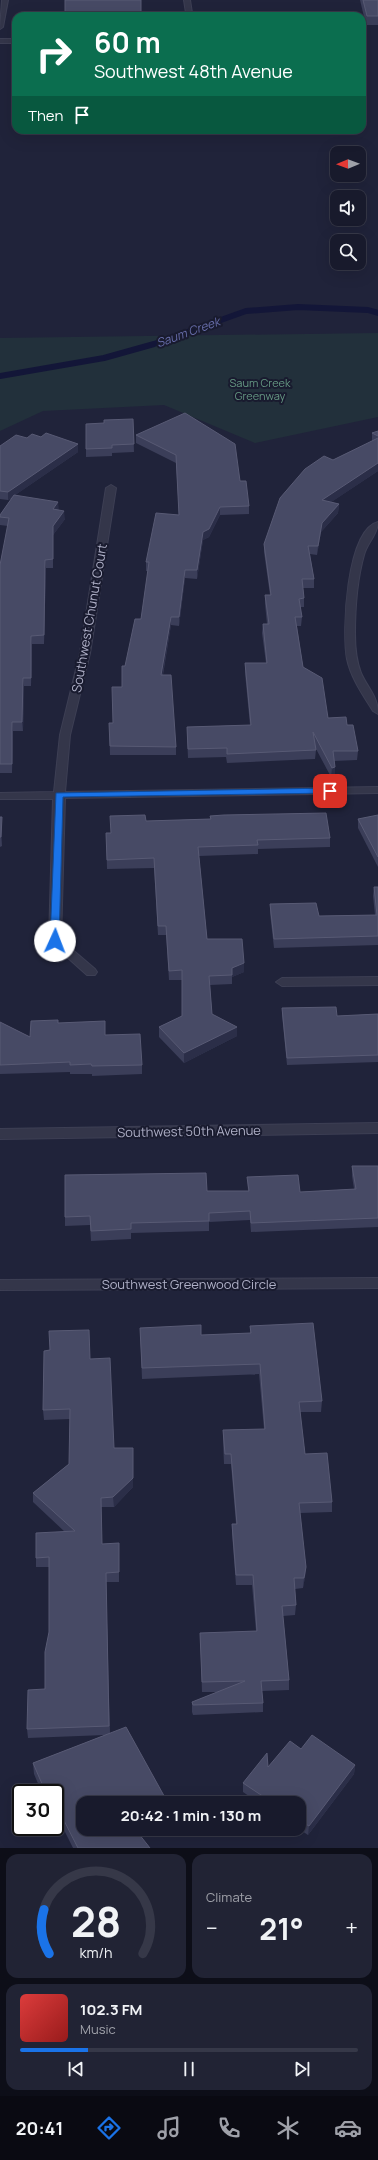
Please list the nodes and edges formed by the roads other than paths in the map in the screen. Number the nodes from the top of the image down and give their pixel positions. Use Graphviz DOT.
graph roads {
  1 [pos="5,0"];
  2 [pos="187,0"];
  3 [pos="189,12"];
  4 [pos="0,26"];
  5 [pos="0,41"];
  6 [pos="12,41"];
  7 [pos="111,488"];
  8 [pos="378,525"];
  9 [pos="378,711"];
  10 [pos="378,790"];
  11 [pos="59,794"];
  12 [pos="0,796"];
  13 [pos="91,972"];
  14 [pos="378,981"];
  15 [pos="282,982"];
  16 [pos="378,1128"];
  17 [pos="0,1137"];
  18 [pos="378,1283"];
  19 [pos="0,1285"];
  1 -- 4 [label="street"];
  2 -- 3 [label="street"];
  5 -- 6 [label="street"];
  7 -- 11 [label="street, Southwest Chunut Court"];
  8 -- 9 [label="street"];
  10 -- 11 [label="street"];
  11 -- 12 [label="street"];
  11 -- 13 [label="street, Southwest Chunut Court"];
  14 -- 15 [label="street"];
  16 -- 17 [label="street, Southwest 50th Avenue"];
  18 -- 19 [label="street, Southwest Greenwood Circle"];
}
